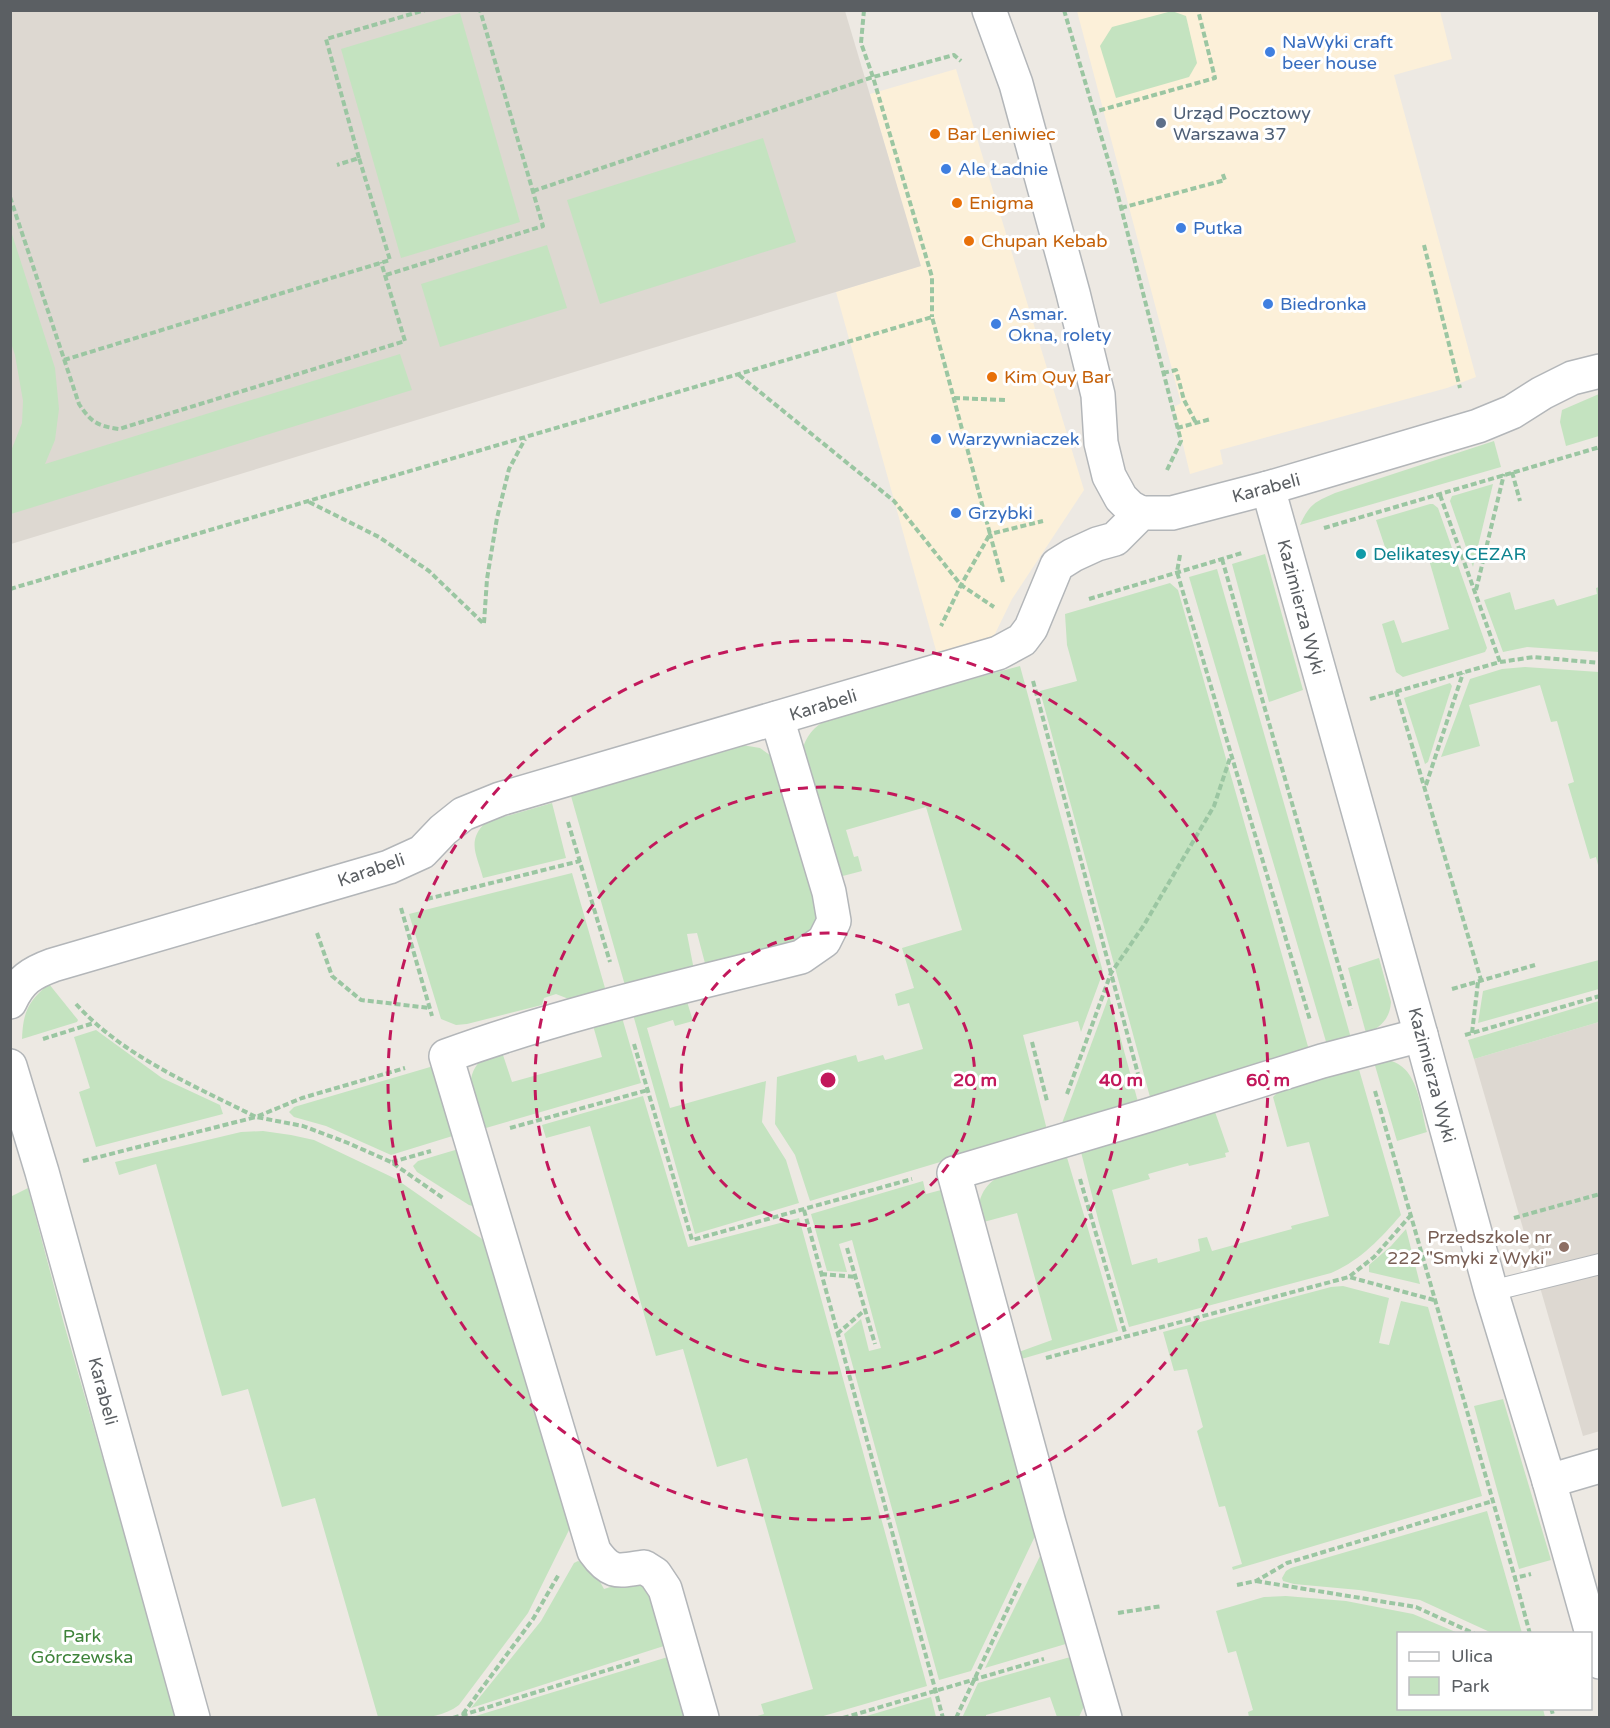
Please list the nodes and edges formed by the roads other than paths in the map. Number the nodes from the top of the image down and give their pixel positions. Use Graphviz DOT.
graph roads {
  1 [pos="990,10"];
  2 [pos="1599,371"];
  3 [pos="1268,488"];
  4 [pos="1156,513"];
  5 [pos="777,718"];
  6 [pos="10,1002"];
  7 [pos="1421,1035"];
  8 [pos="10,1066"];
  9 [pos="1599,1264"];
  10 [pos="1491,1291"];
  11 [pos="1599,1466"];
  12 [pos="1549,1481"];
  13 [pos="1591,1632"];
  14 [pos="1592,1637"];
  15 [pos="1599,1662"];
  16 [pos="193,1718"];
  17 [pos="702,1718"];
  18 [pos="1105,1718"];
  1 -- 4 [label="street"];
  2 -- 3 [label="street, Karabeli"];
  3 -- 4 [label="street, Karabeli"];
  3 -- 7 [label="street, Kazimierza Wyki"];
  4 -- 5 [label="street, Karabeli"];
  5 -- 6 [label="street, Karabeli"];
  5 -- 17 [label="street"];
  7 -- 10 [label="street, Kazimierza Wyki"];
  7 -- 18 [label="street"];
  8 -- 16 [label="street, Karabeli"];
  9 -- 10 [label="lane"];
  10 -- 12 [label="street, Kazimierza Wyki"];
  11 -- 12 [label="street"];
  12 -- 13 [label="street, Kazimierza Wyki"];
  14 -- 15 [label="street, Kazimierza Wyki"];
}
